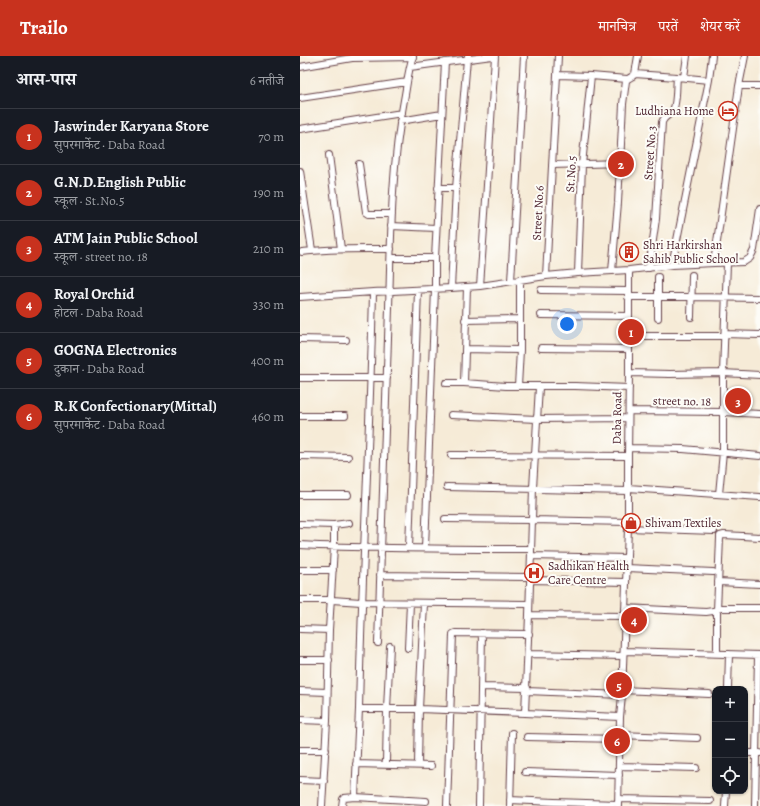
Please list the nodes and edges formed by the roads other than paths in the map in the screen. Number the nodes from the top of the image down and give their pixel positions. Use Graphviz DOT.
graph roads {
  1 [pos="322,56"];
  2 [pos="493,56"];
  3 [pos="524,56"];
  4 [pos="558,56"];
  5 [pos="638,56"];
  6 [pos="687,56"];
  7 [pos="712,56"];
  8 [pos="745,56"];
  9 [pos="413,57"];
  10 [pos="467,57"];
  11 [pos="445,62"];
  12 [pos="323,63"];
  13 [pos="300,67"];
  14 [pos="410,67"];
  15 [pos="635,74"];
  16 [pos="557,76"];
  17 [pos="591,76"];
  18 [pos="677,77"];
  19 [pos="684,78"];
  20 [pos="627,79"];
  21 [pos="709,80"];
  22 [pos="407,82"];
  23 [pos="739,86"];
  24 [pos="760,86"];
  25 [pos="300,98"];
  26 [pos="402,113"];
  27 [pos="442,114"];
  28 [pos="400,121"];
  29 [pos="300,129"];
  30 [pos="329,156"];
  31 [pos="620,163"];
  32 [pos="359,164"];
  33 [pos="582,164"];
  34 [pos="552,165"];
  35 [pos="300,171"];
  36 [pos="438,188"];
  37 [pos="456,188"];
  38 [pos="760,209"];
  39 [pos="392,214"];
  40 [pos="759,220"];
  41 [pos="391,226"];
  42 [pos="436,228"];
  43 [pos="342,249"];
  44 [pos="391,249"];
  45 [pos="312,250"];
  46 [pos="757,250"];
  47 [pos="302,252"];
  48 [pos="391,258"];
  49 [pos="435,258"];
  50 [pos="714,263"];
  51 [pos="727,263"];
  52 [pos="672,265"];
  53 [pos="650,268"];
  54 [pos="629,270"];
  55 [pos="612,271"];
  56 [pos="578,273"];
  57 [pos="692,275"];
  58 [pos="546,276"];
  59 [pos="658,277"];
  60 [pos="520,279"];
  61 [pos="511,281"];
  62 [pos="480,286"];
  63 [pos="467,287"];
  64 [pos="451,288"];
  65 [pos="435,289"];
  66 [pos="418,290"];
  67 [pos="541,290"];
  68 [pos="390,291"];
  69 [pos="373,292"];
  70 [pos="628,294"];
  71 [pos="300,296"];
  72 [pos="658,297"];
  73 [pos="692,297"];
  74 [pos="726,298"];
  75 [pos="760,298"];
  76 [pos="541,315"];
  77 [pos="629,316"];
  78 [pos="691,317"];
  79 [pos="658,318"];
  80 [pos="520,319"];
  81 [pos="466,320"];
  82 [pos="724,335"];
  83 [pos="760,335"];
  84 [pos="630,336"];
  85 [pos="300,339"];
  86 [pos="346,340"];
  87 [pos="541,348"];
  88 [pos="465,349"];
  89 [pos="629,349"];
  90 [pos="520,350"];
  91 [pos="630,373"];
  92 [pos="723,373"];
  93 [pos="760,375"];
  94 [pos="300,378"];
  95 [pos="371,378"];
  96 [pos="387,378"];
  97 [pos="446,383"];
  98 [pos="464,383"];
  99 [pos="518,386"];
  100 [pos="539,386"];
  101 [pos="629,388"];
  102 [pos="629,411"];
  103 [pos="723,412"];
  104 [pos="760,414"];
  105 [pos="451,415"];
  106 [pos="300,416"];
  107 [pos="345,416"];
  108 [pos="628,418"];
  109 [pos="537,419"];
  110 [pos="628,448"];
  111 [pos="722,452"];
  112 [pos="451,455"];
  113 [pos="535,455"];
  114 [pos="300,456"];
  115 [pos="628,456"];
  116 [pos="760,456"];
  117 [pos="348,457"];
  118 [pos="447,487"];
  119 [pos="533,488"];
  120 [pos="628,490"];
  121 [pos="719,494"];
  122 [pos="300,495"];
  123 [pos="348,495"];
  124 [pos="760,497"];
  125 [pos="445,519"];
  126 [pos="532,520"];
  127 [pos="349,523"];
  128 [pos="300,524"];
  129 [pos="334,524"];
  130 [pos="628,525"];
  131 [pos="714,531"];
  132 [pos="760,536"];
  133 [pos="300,545"];
  134 [pos="334,547"];
  135 [pos="364,547"];
  136 [pos="381,547"];
  137 [pos="409,548"];
  138 [pos="425,548"];
  139 [pos="531,553"];
  140 [pos="627,558"];
  141 [pos="627,568"];
  142 [pos="300,570"];
  143 [pos="333,570"];
  144 [pos="714,572"];
  145 [pos="380,575"];
  146 [pos="531,579"];
  147 [pos="626,582"];
  148 [pos="718,582"];
  149 [pos="760,584"];
  150 [pos="300,600"];
  151 [pos="332,600"];
  152 [pos="361,602"];
  153 [pos="379,602"];
  154 [pos="410,603"];
  155 [pos="424,603"];
  156 [pos="529,604"];
  157 [pos="626,608"];
  158 [pos="760,608"];
  159 [pos="717,610"];
  160 [pos="530,615"];
  161 [pos="625,616"];
  162 [pos="300,629"];
  163 [pos="329,630"];
  164 [pos="482,633"];
  165 [pos="529,634"];
  166 [pos="378,643"];
  167 [pos="390,646"];
  168 [pos="408,648"];
  169 [pos="623,653"];
  170 [pos="717,653"];
  171 [pos="528,654"];
  172 [pos="729,654"];
  173 [pos="759,655"];
  174 [pos="300,660"];
  175 [pos="329,660"];
  176 [pos="728,686"];
  177 [pos="481,687"];
  178 [pos="527,690"];
  179 [pos="300,691"];
  180 [pos="327,692"];
  181 [pos="622,693"];
  182 [pos="709,694"];
  183 [pos="359,709"];
  184 [pos="387,709"];
  185 [pos="419,709"];
  186 [pos="450,710"];
  187 [pos="480,711"];
  188 [pos="525,713"];
  189 [pos="620,717"];
  190 [pos="300,720"];
  191 [pos="327,721"];
  192 [pos="512,733"];
  193 [pos="527,737"];
  194 [pos="620,737"];
  195 [pos="697,738"];
  196 [pos="300,750"];
  197 [pos="326,750"];
  198 [pos="748,752"];
  199 [pos="758,753"];
  200 [pos="356,764"];
  201 [pos="386,764"];
  202 [pos="418,765"];
  203 [pos="431,766"];
  204 [pos="620,766"];
  205 [pos="696,768"];
  206 [pos="525,772"];
  207 [pos="619,775"];
  208 [pos="300,780"];
  209 [pos="324,781"];
  210 [pos="726,794"];
  211 [pos="355,797"];
  212 [pos="426,801"];
  213 [pos="710,801"];
  214 [pos="510,803"];
  215 [pos="618,803"];
  216 [pos="322,806"];
  217 [pos="342,806"];
  218 [pos="447,806"];
  219 [pos="479,806"];
  220 [pos="725,806"];
  221 [pos="755,806"];
  1 -- 12 [label="street"];
  2 -- 10 [label="street"];
  2 -- 62 [label="street"];
  3 -- 61 [label="street"];
  4 -- 16 [label="street, Street No.6"];
  5 -- 15 [label="street"];
  6 -- 19 [label="street"];
  7 -- 21 [label="street"];
  8 -- 23 [label="street"];
  9 -- 12 [label="street"];
  9 -- 14 [label="street"];
  10 -- 11 [label="street"];
  10 -- 37 [label="street"];
  11 -- 14 [label="street"];
  11 -- 27 [label="street"];
  12 -- 13 [label="street"];
  14 -- 22 [label="street"];
  15 -- 18 [label="street"];
  15 -- 20 [label="street"];
  16 -- 17 [label="street"];
  16 -- 34 [label="street, Street No.6"];
  17 -- 20 [label="street"];
  17 -- 33 [label="street, St.No.5"];
  18 -- 19 [label="street"];
  18 -- 53 [label="street, Street No.3"];
  19 -- 21 [label="street"];
  20 -- 31 [label="street"];
  21 -- 52 [label="street"];
  22 -- 25 [label="street"];
  22 -- 26 [label="street"];
  23 -- 24 [label="street"];
  23 -- 50 [label="street"];
  26 -- 28 [label="street"];
  26 -- 29 [label="street"];
  27 -- 28 [label="street"];
  27 -- 36 [label="street"];
  28 -- 39 [label="street"];
  30 -- 43 [label="street"];
  31 -- 33 [label="street"];
  31 -- 55 [label="street"];
  32 -- 39 [label="street"];
  33 -- 34 [label="street"];
  33 -- 56 [label="street, St.No.5"];
  34 -- 58 [label="street, Street No.6"];
  35 -- 45 [label="street"];
  36 -- 37 [label="street"];
  36 -- 42 [label="street"];
  37 -- 64 [label="street"];
  38 -- 40 [label="street"];
  39 -- 41 [label="street"];
  40 -- 46 [label="street"];
  41 -- 42 [label="street"];
  41 -- 44 [label="street"];
  42 -- 49 [label="street"];
  43 -- 44 [label="street"];
  43 -- 45 [label="street"];
  44 -- 48 [label="street"];
  45 -- 47 [label="street"];
  46 -- 51 [label="street"];
  48 -- 49 [label="street"];
  48 -- 68 [label="street"];
  49 -- 65 [label="street"];
  50 -- 51 [label="street"];
  50 -- 52 [label="street"];
  51 -- 74 [label="street"];
  52 -- 53 [label="street"];
  53 -- 54 [label="street"];
  54 -- 55 [label="street"];
  54 -- 70 [label="street, Daba Road"];
  55 -- 56 [label="street"];
  56 -- 58 [label="street"];
  57 -- 73 [label="street"];
  58 -- 60 [label="street"];
  59 -- 72 [label="street"];
  60 -- 61 [label="street"];
  60 -- 80 [label="street"];
  61 -- 62 [label="street"];
  62 -- 63 [label="street"];
  63 -- 64 [label="street"];
  63 -- 81 [label="street"];
  64 -- 65 [label="street"];
  65 -- 66 [label="street"];
  65 -- 138 [label="street"];
  66 -- 68 [label="street"];
  66 -- 137 [label="street"];
  67 -- 70 [label="street"];
  68 -- 69 [label="street"];
  68 -- 96 [label="street"];
  69 -- 71 [label="street"];
  69 -- 95 [label="street"];
  70 -- 72 [label="street"];
  70 -- 77 [label="street, Daba Road"];
  72 -- 73 [label="street"];
  72 -- 79 [label="street"];
  73 -- 74 [label="street"];
  73 -- 78 [label="street"];
  74 -- 75 [label="street"];
  74 -- 82 [label="street"];
  76 -- 77 [label="street"];
  77 -- 84 [label="street, Daba Road"];
  80 -- 81 [label="street"];
  80 -- 90 [label="street"];
  81 -- 88 [label="street"];
  82 -- 83 [label="street"];
  82 -- 84 [label="street"];
  82 -- 92 [label="street"];
  84 -- 89 [label="street, Daba Road"];
  85 -- 86 [label="street"];
  87 -- 89 [label="street"];
  88 -- 90 [label="street"];
  88 -- 98 [label="street"];
  89 -- 91 [label="street, Daba Road"];
  90 -- 99 [label="street"];
  91 -- 92 [label="street"];
  91 -- 101 [label="street, Daba Road"];
  92 -- 93 [label="street"];
  92 -- 103 [label="street"];
  94 -- 95 [label="street"];
  95 -- 96 [label="street"];
  95 -- 135 [label="street"];
  96 -- 136 [label="street"];
  97 -- 98 [label="street"];
  98 -- 99 [label="street"];
  99 -- 100 [label="street"];
  100 -- 101 [label="street"];
  100 -- 109 [label="street"];
  101 -- 102 [label="street, Daba Road"];
  102 -- 103 [label="street, street no. 18"];
  102 -- 108 [label="street, Daba Road"];
  103 -- 104 [label="street, street no. 18"];
  103 -- 111 [label="street"];
  105 -- 109 [label="street"];
  106 -- 107 [label="street"];
  108 -- 109 [label="street"];
  108 -- 110 [label="street, Daba Road"];
  109 -- 113 [label="street"];
  110 -- 111 [label="street"];
  110 -- 115 [label="street, Daba Road"];
  111 -- 116 [label="street"];
  111 -- 121 [label="street"];
  112 -- 113 [label="street"];
  113 -- 115 [label="street"];
  113 -- 119 [label="street"];
  114 -- 117 [label="street"];
  115 -- 120 [label="street, Daba Road"];
  118 -- 119 [label="street"];
  119 -- 120 [label="street"];
  119 -- 126 [label="street"];
  120 -- 121 [label="street"];
  120 -- 130 [label="street, Daba Road"];
  121 -- 124 [label="street"];
  122 -- 123 [label="street"];
  125 -- 126 [label="street"];
  126 -- 130 [label="street"];
  126 -- 139 [label="street"];
  127 -- 129 [label="street"];
  128 -- 129 [label="street"];
  129 -- 134 [label="street"];
  130 -- 131 [label="street"];
  130 -- 140 [label="street, Daba Road"];
  132 -- 148 [label="street"];
  133 -- 134 [label="street"];
  134 -- 135 [label="street"];
  134 -- 143 [label="street"];
  135 -- 136 [label="street"];
  135 -- 152 [label="street"];
  136 -- 137 [label="street"];
  136 -- 145 [label="street"];
  137 -- 138 [label="street"];
  138 -- 139 [label="street"];
  139 -- 140 [label="street"];
  139 -- 146 [label="street"];
  140 -- 141 [label="street, Daba Road"];
  141 -- 144 [label="street"];
  141 -- 147 [label="street, Daba Road"];
  142 -- 143 [label="street"];
  143 -- 151 [label="street"];
  145 -- 146 [label="street"];
  145 -- 153 [label="street"];
  146 -- 147 [label="street"];
  146 -- 156 [label="street"];
  147 -- 157 [label="street, Daba Road"];
  148 -- 149 [label="street"];
  148 -- 159 [label="street"];
  150 -- 151 [label="street"];
  151 -- 152 [label="street"];
  151 -- 163 [label="street"];
  152 -- 153 [label="street"];
  152 -- 183 [label="street"];
  153 -- 154 [label="street"];
  153 -- 166 [label="street"];
  154 -- 155 [label="street"];
  154 -- 168 [label="street"];
  155 -- 156 [label="street"];
  155 -- 185 [label="street"];
  156 -- 160 [label="street"];
  157 -- 159 [label="street"];
  157 -- 161 [label="street, Daba Road"];
  158 -- 159 [label="street"];
  159 -- 170 [label="street"];
  160 -- 161 [label="street"];
  160 -- 165 [label="street"];
  161 -- 169 [label="street, Daba Road"];
  162 -- 163 [label="street"];
  163 -- 175 [label="street"];
  164 -- 165 [label="street"];
  164 -- 177 [label="street"];
  164 -- 186 [label="street"];
  165 -- 171 [label="street"];
  167 -- 184 [label="street"];
  169 -- 170 [label="street"];
  169 -- 171 [label="street"];
  169 -- 181 [label="street, Daba Road"];
  170 -- 172 [label="street"];
  171 -- 178 [label="street"];
  172 -- 173 [label="street"];
  172 -- 176 [label="street"];
  173 -- 199 [label="street"];
  174 -- 175 [label="street"];
  175 -- 180 [label="street"];
  177 -- 178 [label="street"];
  177 -- 187 [label="street"];
  178 -- 181 [label="street"];
  178 -- 188 [label="street"];
  179 -- 180 [label="street"];
  180 -- 191 [label="street"];
  181 -- 182 [label="street"];
  181 -- 189 [label="street, Daba Road"];
  183 -- 184 [label="street"];
  183 -- 200 [label="street"];
  184 -- 185 [label="street"];
  184 -- 201 [label="street"];
  185 -- 186 [label="street"];
  185 -- 202 [label="street"];
  186 -- 187 [label="street"];
  186 -- 218 [label="street"];
  187 -- 188 [label="street"];
  187 -- 219 [label="street"];
  188 -- 189 [label="street"];
  189 -- 194 [label="street, Daba Road"];
  190 -- 191 [label="street"];
  191 -- 197 [label="street"];
  192 -- 214 [label="street"];
  193 -- 194 [label="street"];
  194 -- 195 [label="street"];
  194 -- 204 [label="street, Daba Road"];
  196 -- 197 [label="street"];
  197 -- 209 [label="street"];
  198 -- 199 [label="street"];
  199 -- 221 [label="street"];
  200 -- 201 [label="street"];
  200 -- 211 [label="street"];
  201 -- 202 [label="street"];
  202 -- 203 [label="street"];
  204 -- 205 [label="street"];
  204 -- 207 [label="street, Daba Road"];
  206 -- 207 [label="street"];
  207 -- 215 [label="street, Daba Road"];
  208 -- 209 [label="street"];
  209 -- 216 [label="street"];
  210 -- 220 [label="street"];
  211 -- 212 [label="street"];
  211 -- 217 [label="street"];
  213 -- 215 [label="street"];
  214 -- 215 [label="street"];
}
